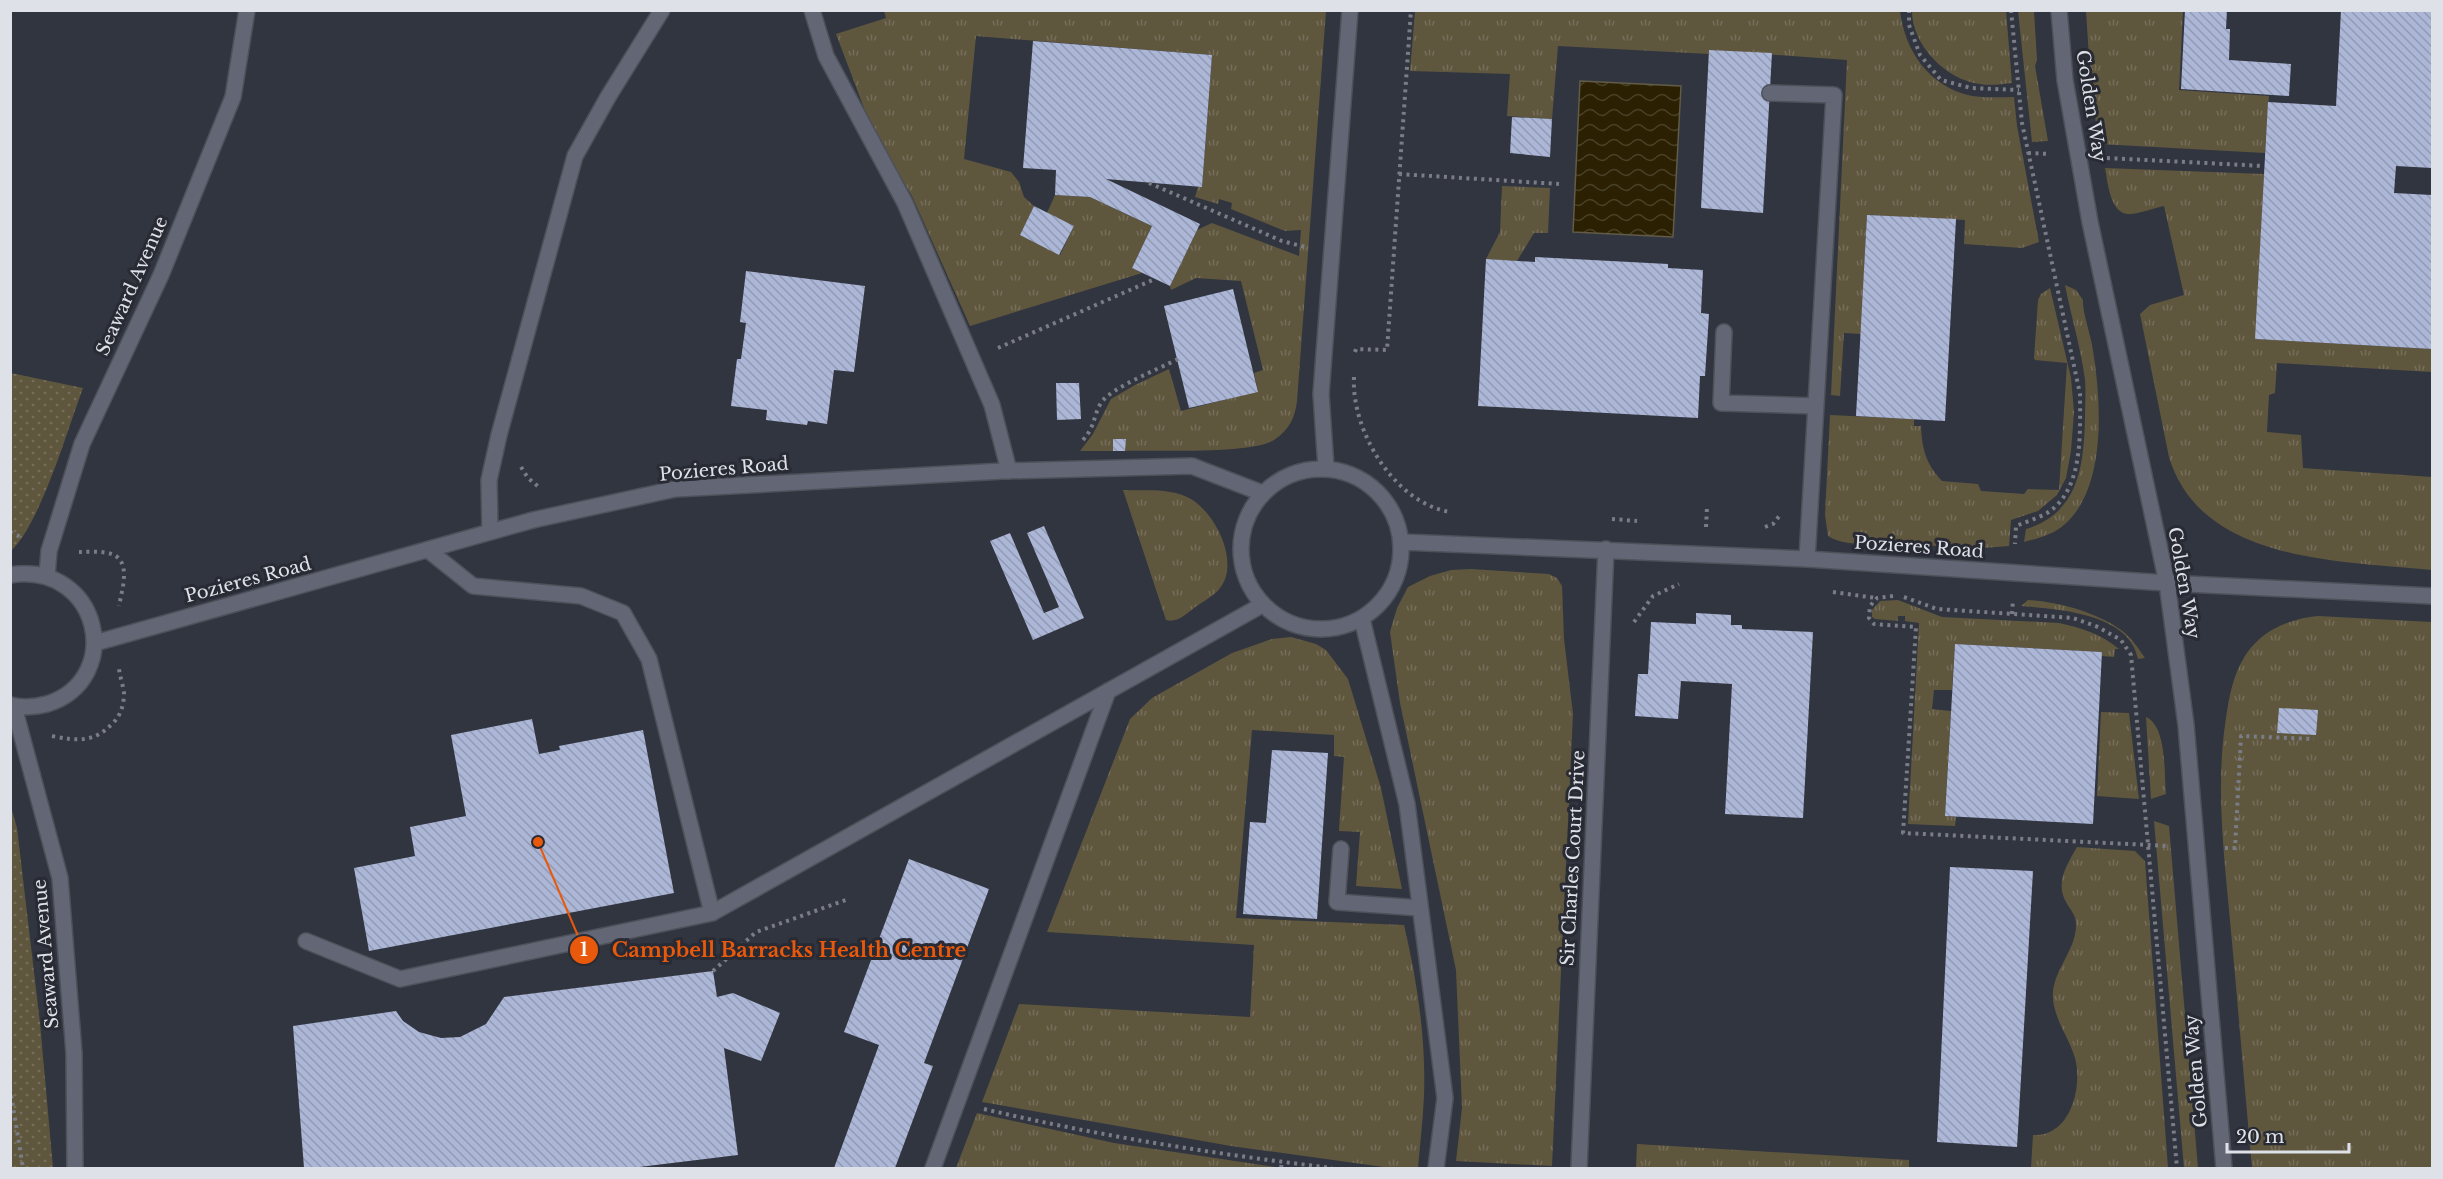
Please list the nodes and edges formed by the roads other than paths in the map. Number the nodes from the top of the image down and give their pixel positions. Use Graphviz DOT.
graph roads {
  1 [pos="247,10"];
  2 [pos="662,10"];
  3 [pos="812,10"];
  4 [pos="1350,10"];
  5 [pos="2059,10"];
  6 [pos="1770,93"];
  7 [pos="1724,332"];
  8 [pos="1816,406"];
  9 [pos="1326,468"];
  10 [pos="1009,471"];
  11 [pos="1262,493"];
  12 [pos="490,532"];
  13 [pos="1402,542"];
  14 [pos="1606,549"];
  15 [pos="428,550"];
  16 [pos="1807,559"];
  17 [pos="10,575"];
  18 [pos="47,576"];
  19 [pos="2167,584"];
  20 [pos="2433,596"];
  21 [pos="1262,605"];
  22 [pos="1362,619"];
  23 [pos="95,643"];
  24 [pos="1108,691"];
  25 [pos="12,706"];
  26 [pos="1341,849"];
  27 [pos="1420,908"];
  28 [pos="712,913"];
  29 [pos="306,941"];
  30 [pos="75,1168"];
  31 [pos="933,1168"];
  32 [pos="1436,1168"];
  33 [pos="1578,1168"];
  34 [pos="2224,1168"];
  1 -- 18 [label="street, Seaward Avenue"];
  2 -- 12 [label="street"];
  3 -- 10 [label="street"];
  4 -- 9 [label="street"];
  5 -- 19 [label="street, Golden Way"];
  6 -- 8 [label="street"];
  7 -- 8 [label="street"];
  8 -- 16 [label="street"];
  9 -- 11 [label="street"];
  9 -- 13 [label="street"];
  10 -- 11 [label="street, Pozieres Road"];
  10 -- 12 [label="street, Pozieres Road"];
  11 -- 21 [label="street"];
  12 -- 15 [label="street, Pozieres Road"];
  13 -- 14 [label="street, Pozieres Road"];
  13 -- 22 [label="street"];
  14 -- 16 [label="street, Pozieres Road"];
  14 -- 33 [label="street, Sir Charles Court Drive"];
  15 -- 23 [label="street, Pozieres Road"];
  15 -- 28 [label="street"];
  16 -- 19 [label="street, Pozieres Road"];
  17 -- 18 [label="street"];
  18 -- 23 [label="street"];
  19 -- 20 [label="street, Pozieres Road"];
  19 -- 34 [label="street, Golden Way"];
  21 -- 22 [label="street"];
  21 -- 24 [label="street"];
  22 -- 27 [label="street"];
  23 -- 25 [label="street"];
  24 -- 28 [label="street"];
  24 -- 31 [label="street"];
  25 -- 30 [label="street, Seaward Avenue"];
  26 -- 27 [label="street"];
  27 -- 32 [label="street"];
  28 -- 29 [label="street"];
}
